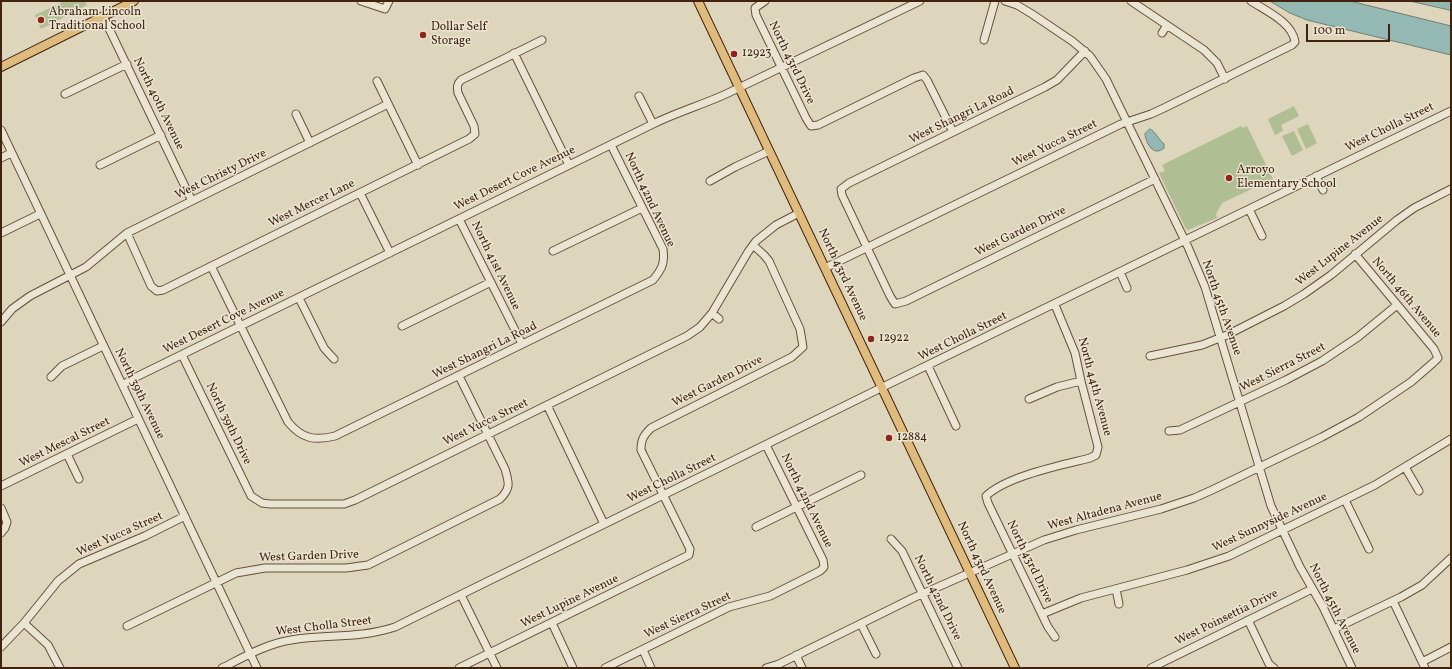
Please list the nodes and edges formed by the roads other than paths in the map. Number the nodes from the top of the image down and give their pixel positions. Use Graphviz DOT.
graph roads {
  1 [pos="134,1"];
  2 [pos="361,1"];
  3 [pos="388,1"];
  4 [pos="698,1"];
  5 [pos="765,1"];
  6 [pos="920,1"];
  7 [pos="995,1"];
  8 [pos="1005,1"];
  9 [pos="1131,1"];
  10 [pos="1251,1"];
  11 [pos="103,16"];
  12 [pos="1167,25"];
  13 [pos="1162,33"];
  14 [pos="542,40"];
  15 [pos="984,40"];
  16 [pos="1085,51"];
  17 [pos="514,53"];
  18 [pos="127,64"];
  19 [pos="1,67"];
  20 [pos="782,68"];
  21 [pos="1225,78"];
  22 [pos="377,81"];
  23 [pos="740,88"];
  24 [pos="66,94"];
  25 [pos="639,96"];
  26 [pos="388,104"];
  27 [pos="1451,111"];
  28 [pos="296,114"];
  29 [pos="1127,122"];
  30 [pos="653,124"];
  31 [pos="1,130"];
  32 [pos="953,132"];
  33 [pos="161,136"];
  34 [pos="310,143"];
  35 [pos="610,145"];
  36 [pos="769,150"];
  37 [pos="11,153"];
  38 [pos="1,158"];
  39 [pos="100,165"];
  40 [pos="418,165"];
  41 [pos="569,165"];
  42 [pos="1316,176"];
  43 [pos="1155,179"];
  44 [pos="710,181"];
  45 [pos="1451,189"];
  46 [pos="1323,190"];
  47 [pos="360,193"];
  48 [pos="192,201"];
  49 [pos="642,208"];
  50 [pos="1249,209"];
  51 [pos="799,213"];
  52 [pos="40,214"];
  53 [pos="459,218"];
  54 [pos="1,233"];
  55 [pos="127,233"];
  56 [pos="1262,236"];
  57 [pos="1185,240"];
  58 [pos="753,245"];
  59 [pos="867,247"];
  60 [pos="553,251"];
  61 [pos="390,253"];
  62 [pos="1355,254"];
  63 [pos="211,266"];
  64 [pos="662,266"];
  65 [pos="825,268"];
  66 [pos="1120,272"];
  67 [pos="70,276"];
  68 [pos="491,282"];
  69 [pos="1127,288"];
  70 [pos="299,298"];
  71 [pos="1054,304"];
  72 [pos="1397,305"];
  73 [pos="712,313"];
  74 [pos="720,319"];
  75 [pos="1,322"];
  76 [pos="241,326"];
  77 [pos="402,326"];
  78 [pos="1221,337"];
  79 [pos="522,344"];
  80 [pos="103,346"];
  81 [pos="182,355"];
  82 [pos="1150,356"];
  83 [pos="1438,358"];
  84 [pos="334,359"];
  85 [pos="928,366"];
  86 [pos="459,376"];
  87 [pos="50,377"];
  88 [pos="1081,381"];
  89 [pos="123,385"];
  90 [pos="882,387"];
  91 [pos="1030,399"];
  92 [pos="1240,402"];
  93 [pos="547,405"];
  94 [pos="138,419"];
  95 [pos="956,426"];
  96 [pos="1169,431"];
  97 [pos="488,434"];
  98 [pos="1451,440"];
  99 [pos="766,445"];
  100 [pos="67,454"];
  101 [pos="1405,467"];
  102 [pos="1259,468"];
  103 [pos="861,475"];
  104 [pos="79,479"];
  105 [pos="1,486"];
  106 [pos="1419,491"];
  107 [pos="663,495"];
  108 [pos="986,496"];
  109 [pos="256,500"];
  110 [pos="1345,500"];
  111 [pos="796,507"];
  112 [pos="1,508"];
  113 [pos="185,516"];
  114 [pos="604,524"];
  115 [pos="756,527"];
  116 [pos="1282,530"];
  117 [pos="1,533"];
  118 [pos="891,539"];
  119 [pos="1368,549"];
  120 [pos="1013,554"];
  121 [pos="1451,558"];
  122 [pos="824,567"];
  123 [pos="970,574"];
  124 [pos="217,582"];
  125 [pos="1116,589"];
  126 [pos="1312,589"];
  127 [pos="923,593"];
  128 [pos="461,595"];
  129 [pos="1393,601"];
  130 [pos="1119,604"];
  131 [pos="1042,614"];
  132 [pos="1248,620"];
  133 [pos="24,623"];
  134 [pos="552,623"];
  135 [pos="861,624"];
  136 [pos="127,626"];
  137 [pos="1334,629"];
  138 [pos="1055,637"];
  139 [pos="1,647"];
  140 [pos="1451,647"];
  141 [pos="643,650"];
  142 [pos="490,653"];
  143 [pos="250,654"];
  144 [pos="876,654"];
  145 [pos="796,655"];
  146 [pos="1424,665"];
  147 [pos="60,668"];
  148 [pos="222,668"];
  149 [pos="257,668"];
  150 [pos="459,668"];
  151 [pos="497,668"];
  152 [pos="573,668"];
  153 [pos="605,668"];
  154 [pos="651,668"];
  155 [pos="766,668"];
  156 [pos="802,668"];
  157 [pos="958,668"];
  158 [pos="1015,668"];
  159 [pos="1151,668"];
  160 [pos="1274,668"];
  161 [pos="1352,668"];
  1 -- 11 [label="main road"];
  2 -- 3 [label="street"];
  4 -- 23 [label="main road, North 43rd Avenue"];
  5 -- 20 [label="street, North 43rd Drive"];
  6 -- 20 [label="street, West Desert Cove Avenue"];
  7 -- 15 [label="street"];
  8 -- 16 [label="street, North 45th Avenue"];
  9 -- 12 [label="street"];
  10 -- 21 [label="street, West Yucca Street"];
  11 -- 18 [label="street, North 40th Avenue"];
  11 -- 19 [label="main road"];
  12 -- 13 [label="street"];
  12 -- 21 [label="street"];
  14 -- 17 [label="street"];
  16 -- 29 [label="street, North 45th Avenue"];
  16 -- 32 [label="street, West Shangri La Road"];
  17 -- 40 [label="street, West Mercer Lane"];
  17 -- 41 [label="street"];
  18 -- 24 [label="street"];
  18 -- 33 [label="street, North 40th Avenue"];
  20 -- 23 [label="street, West Desert Cove Avenue"];
  20 -- 32 [label="street, North 43rd Drive"];
  21 -- 29 [label="street, West Yucca Street"];
  22 -- 26 [label="street"];
  23 -- 30 [label="street, West Desert Cove Avenue"];
  23 -- 36 [label="main road, North 43rd Avenue"];
  25 -- 30 [label="street"];
  26 -- 34 [label="street, West Christy Drive"];
  26 -- 40 [label="street"];
  27 -- 42 [label="street, West Cholla Street"];
  28 -- 34 [label="street"];
  29 -- 43 [label="street, North 45th Avenue"];
  29 -- 59 [label="street, West Yucca Street"];
  30 -- 35 [label="street, West Desert Cove Avenue"];
  31 -- 37 [label="street, North 39th Avenue"];
  32 -- 59 [label="street, West Shangri La Road"];
  33 -- 39 [label="street"];
  33 -- 48 [label="street, North 40th Avenue"];
  34 -- 48 [label="street, West Christy Drive"];
  35 -- 41 [label="street, West Desert Cove Avenue"];
  35 -- 49 [label="street, North 42nd Avenue"];
  36 -- 44 [label="street"];
  36 -- 51 [label="main road, North 43rd Avenue"];
  37 -- 38 [label="street"];
  37 -- 52 [label="street, North 39th Avenue"];
  40 -- 47 [label="street, West Mercer Lane"];
  41 -- 53 [label="street, West Desert Cove Avenue"];
  42 -- 46 [label="street"];
  42 -- 50 [label="street, West Cholla Street"];
  43 -- 57 [label="street, North 45th Avenue"];
  43 -- 59 [label="street, West Garden Drive"];
  45 -- 62 [label="street, West Lupine Avenue"];
  47 -- 61 [label="street"];
  47 -- 63 [label="street, West Mercer Lane"];
  48 -- 55 [label="street, West Christy Drive"];
  49 -- 60 [label="street"];
  49 -- 64 [label="street, North 42nd Avenue"];
  50 -- 56 [label="street"];
  50 -- 57 [label="street, West Cholla Street"];
  51 -- 58 [label="street, West Yucca Street"];
  51 -- 65 [label="main road, North 43rd Avenue"];
  52 -- 54 [label="street"];
  52 -- 67 [label="street, North 39th Avenue"];
  53 -- 61 [label="street, West Desert Cove Avenue"];
  53 -- 68 [label="street, North 41st Avenue"];
  55 -- 63 [label="street, West Mercer Lane"];
  55 -- 67 [label="street, West Christy Drive"];
  57 -- 66 [label="street, West Cholla Street"];
  57 -- 78 [label="street, North 45th Avenue"];
  58 -- 73 [label="street, West Yucca Street"];
  58 -- 107 [label="street, West Garden Drive"];
  59 -- 65 [label="street, West Yucca Street"];
  61 -- 70 [label="street, West Desert Cove Avenue"];
  62 -- 72 [label="street, North 46th Avenue"];
  62 -- 78 [label="street, West Lupine Avenue"];
  63 -- 76 [label="street"];
  64 -- 79 [label="street, West Shangri La Road"];
  65 -- 90 [label="main road, North 43rd Avenue"];
  66 -- 69 [label="street"];
  66 -- 71 [label="street, West Cholla Street"];
  67 -- 75 [label="street"];
  67 -- 80 [label="street, North 39th Avenue"];
  68 -- 77 [label="street"];
  68 -- 79 [label="street, North 41st Avenue"];
  70 -- 76 [label="street, West Desert Cove Avenue"];
  70 -- 84 [label="street"];
  71 -- 85 [label="street, West Cholla Street"];
  71 -- 88 [label="street, North 44th Avenue"];
  72 -- 83 [label="street, North 46th Avenue"];
  72 -- 92 [label="street, West Sierra Street"];
  73 -- 74 [label="street"];
  73 -- 93 [label="street, West Yucca Street"];
  76 -- 81 [label="street, West Desert Cove Avenue"];
  76 -- 86 [label="street, West Shangri La Road"];
  78 -- 82 [label="street, West Lupine Avenue"];
  78 -- 92 [label="street, North 45th Avenue"];
  79 -- 86 [label="street, West Shangri La Road"];
  80 -- 87 [label="street"];
  80 -- 89 [label="street, North 39th Avenue"];
  81 -- 89 [label="street, West Desert Cove Avenue"];
  81 -- 109 [label="street, North 39th Drive"];
  83 -- 102 [label="street, West Altadena Avenue"];
  85 -- 90 [label="street, West Cholla Street"];
  85 -- 95 [label="street"];
  86 -- 97 [label="street"];
  88 -- 91 [label="street"];
  88 -- 108 [label="street, North 44th Avenue"];
  89 -- 94 [label="street, North 39th Avenue"];
  90 -- 99 [label="street, West Cholla Street"];
  90 -- 123 [label="main road, North 43rd Avenue"];
  92 -- 96 [label="street, West Sierra Street"];
  92 -- 102 [label="street, North 45th Avenue"];
  93 -- 97 [label="street, West Yucca Street"];
  93 -- 114 [label="street"];
  94 -- 100 [label="street, West Mescal Street"];
  94 -- 113 [label="street, North 39th Avenue"];
  97 -- 109 [label="street, West Yucca Street"];
  97 -- 124 [label="street, West Garden Drive"];
  98 -- 101 [label="street, West Sunnyside Avenue"];
  99 -- 107 [label="street, West Cholla Street"];
  99 -- 111 [label="street, North 42nd Avenue"];
  100 -- 104 [label="street"];
  100 -- 105 [label="street, West Mescal Street"];
  101 -- 106 [label="street"];
  101 -- 110 [label="street, West Sunnyside Avenue"];
  102 -- 116 [label="street, North 45th Avenue"];
  102 -- 120 [label="street, West Altadena Avenue"];
  103 -- 111 [label="street"];
  107 -- 114 [label="street, West Cholla Street"];
  107 -- 134 [label="street, West Lupine Avenue"];
  108 -- 120 [label="street, North 43rd Drive"];
  110 -- 116 [label="street, West Sunnyside Avenue"];
  110 -- 119 [label="street"];
  111 -- 115 [label="street"];
  111 -- 122 [label="street, North 42nd Avenue"];
  112 -- 117 [label="street"];
  113 -- 124 [label="street, North 39th Avenue"];
  113 -- 133 [label="street, West Yucca Street"];
  114 -- 128 [label="street, West Cholla Street"];
  116 -- 125 [label="street, West Sunnyside Avenue"];
  116 -- 126 [label="street, North 45th Avenue"];
  118 -- 127 [label="street, North 42nd Drive"];
  120 -- 123 [label="street, West Altadena Avenue"];
  120 -- 131 [label="street, North 43rd Drive"];
  121 -- 129 [label="street"];
  122 -- 141 [label="street, West Sierra Street"];
  123 -- 127 [label="street, West Altadena Avenue"];
  123 -- 158 [label="main road, North 43rd Avenue"];
  124 -- 136 [label="street, West Garden Drive"];
  124 -- 143 [label="street, North 39th Avenue"];
  125 -- 130 [label="street"];
  125 -- 131 [label="street, West Sunnyside Avenue"];
  126 -- 132 [label="street, West Poinsettia Drive"];
  126 -- 137 [label="street, North 45th Avenue"];
  127 -- 135 [label="street, West Altadena Avenue"];
  127 -- 157 [label="street, North 42nd Drive"];
  128 -- 142 [label="street"];
  128 -- 143 [label="street, West Cholla Street"];
  129 -- 137 [label="street"];
  129 -- 146 [label="street"];
  131 -- 138 [label="street, North 43rd Drive"];
  132 -- 159 [label="street, West Poinsettia Drive"];
  132 -- 160 [label="street"];
  133 -- 139 [label="street, West Yucca Street"];
  133 -- 147 [label="street"];
  134 -- 142 [label="street, West Lupine Avenue"];
  134 -- 152 [label="street"];
  135 -- 144 [label="street"];
  135 -- 145 [label="street, West Altadena Avenue"];
  137 -- 161 [label="street, North 45th Avenue"];
  140 -- 146 [label="street"];
  141 -- 153 [label="street, West Sierra Street"];
  141 -- 154 [label="street"];
  142 -- 150 [label="street, West Lupine Avenue"];
  142 -- 151 [label="street"];
  143 -- 148 [label="street, West Cholla Street"];
  143 -- 149 [label="street, North 39th Avenue"];
  145 -- 155 [label="street, West Altadena Avenue"];
  145 -- 156 [label="street"];
}
